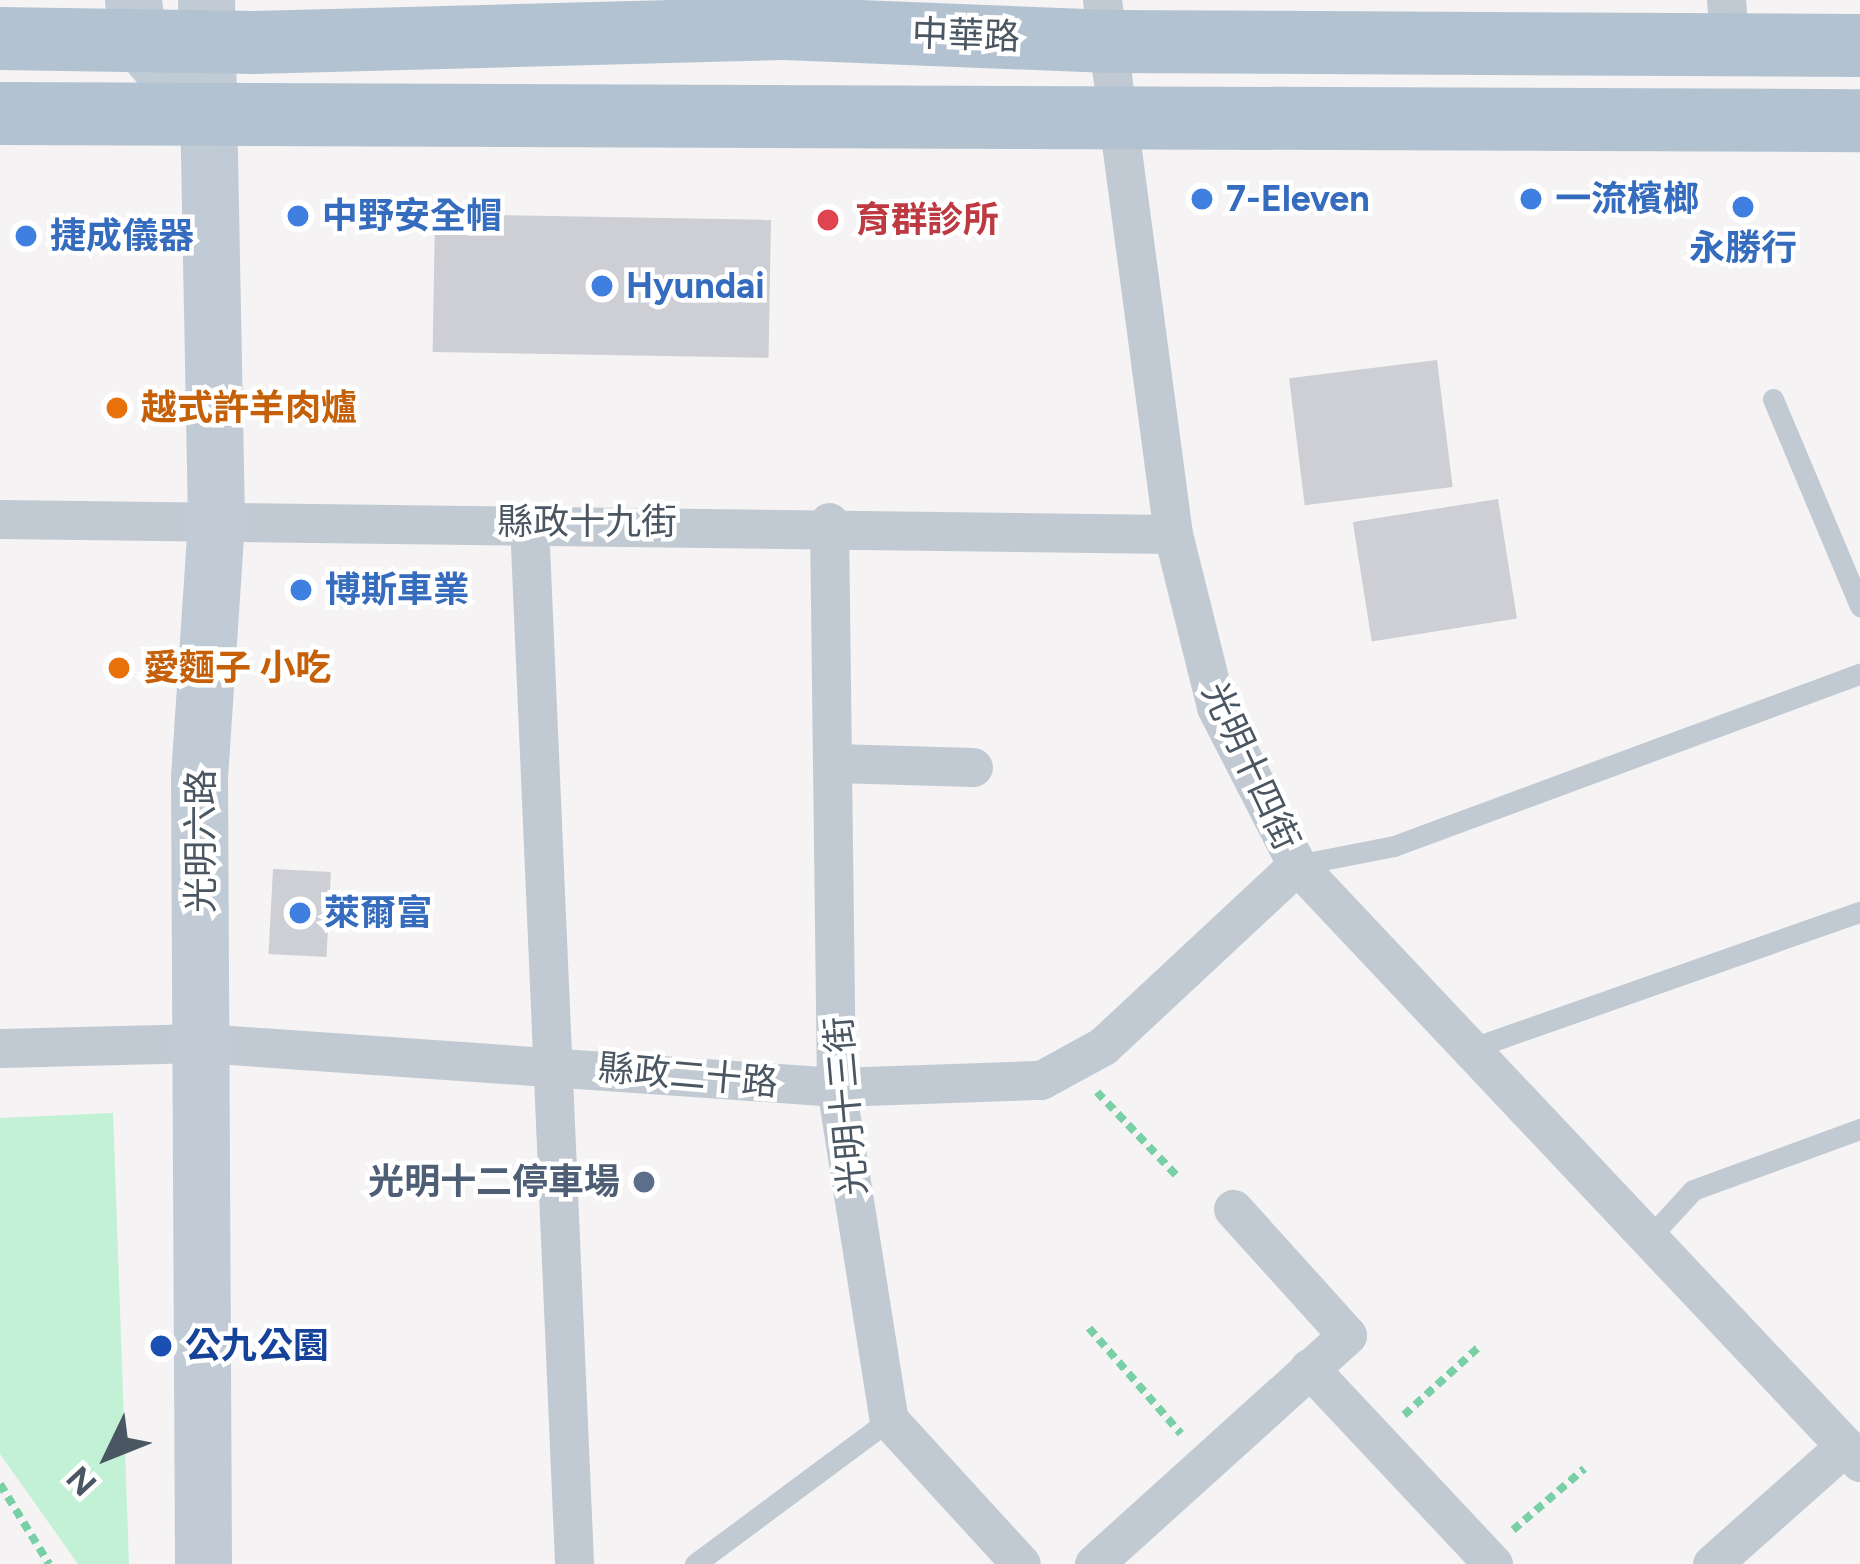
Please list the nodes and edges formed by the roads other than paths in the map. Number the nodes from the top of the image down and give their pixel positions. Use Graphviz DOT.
graph roads {
  1 [pos="126,13"];
  2 [pos="212,14"];
  3 [pos="784,14"];
  4 [pos="1106,20"];
  5 [pos="1728,22"];
  6 [pos="0,38"];
  7 [pos="1860,45"];
  8 [pos="0,113"];
  9 [pos="206,119"];
  10 [pos="1118,120"];
  11 [pos="1860,120"];
  12 [pos="1773,399"];
  13 [pos="0,519"];
  14 [pos="216,519"];
  15 [pos="829,522"];
  16 [pos="529,523"];
  17 [pos="1173,534"];
  18 [pos="1860,606"];
  19 [pos="1860,674"];
  20 [pos="835,764"];
  21 [pos="973,767"];
  22 [pos="1297,866"];
  23 [pos="1860,912"];
  24 [pos="202,1043"];
  25 [pos="0,1048"];
  26 [pos="1470,1048"];
  27 [pos="549,1063"];
  28 [pos="836,1087"];
  29 [pos="1860,1129"];
  30 [pos="1233,1208"];
  31 [pos="1649,1238"];
  32 [pos="1309,1368"];
  33 [pos="889,1420"];
  34 [pos="1852,1454"];
  35 [pos="1489,1560"];
  36 [pos="203,1564"];
  37 [pos="574,1564"];
  38 [pos="695,1564"];
  39 [pos="1021,1564"];
  40 [pos="1094,1564"];
  41 [pos="1712,1564"];
  1 -- 2 [label="main road, 中華路"];
  1 -- 6 [label="main road, 中華路"];
  1 -- 9 [label="street"];
  2 -- 3 [label="main road, 中華路"];
  2 -- 9 [label="street, 光明六路"];
  3 -- 4 [label="main road, 中華路"];
  4 -- 5 [label="main road, 中華路"];
  4 -- 10 [label="street, 光明十四街"];
  5 -- 7 [label="main road, 中華路"];
  8 -- 9 [label="main road"];
  9 -- 10 [label="main road"];
  9 -- 14 [label="street, 光明六路"];
  10 -- 11 [label="main road"];
  10 -- 17 [label="street, 光明十四街"];
  12 -- 18 [label="lane"];
  13 -- 14 [label="street, 縣政十九街"];
  14 -- 16 [label="street, 縣政十九街"];
  14 -- 24 [label="street, 光明六路"];
  15 -- 16 [label="street, 縣政十九街"];
  15 -- 17 [label="street, 縣政十九街"];
  15 -- 20 [label="street, 光明十三街"];
  16 -- 27 [label="street"];
  17 -- 22 [label="street, 光明十四街"];
  19 -- 22 [label="lane"];
  20 -- 21 [label="street"];
  20 -- 28 [label="street, 光明十三街"];
  22 -- 26 [label="street, 光明十四街"];
  22 -- 28 [label="street, 縣政二十路"];
  23 -- 26 [label="lane"];
  24 -- 25 [label="street, 縣政二十路"];
  24 -- 27 [label="street, 縣政二十路"];
  24 -- 36 [label="street, 光明六路"];
  26 -- 31 [label="street, 光明十四街"];
  27 -- 28 [label="street, 縣政二十路"];
  27 -- 37 [label="street"];
  28 -- 33 [label="street, 光明十三街"];
  29 -- 31 [label="lane"];
  30 -- 32 [label="street"];
  31 -- 34 [label="street, 光明十四街"];
  32 -- 35 [label="street"];
  32 -- 40 [label="street"];
  33 -- 38 [label="lane"];
  33 -- 39 [label="street"];
  34 -- 41 [label="street"];
}
